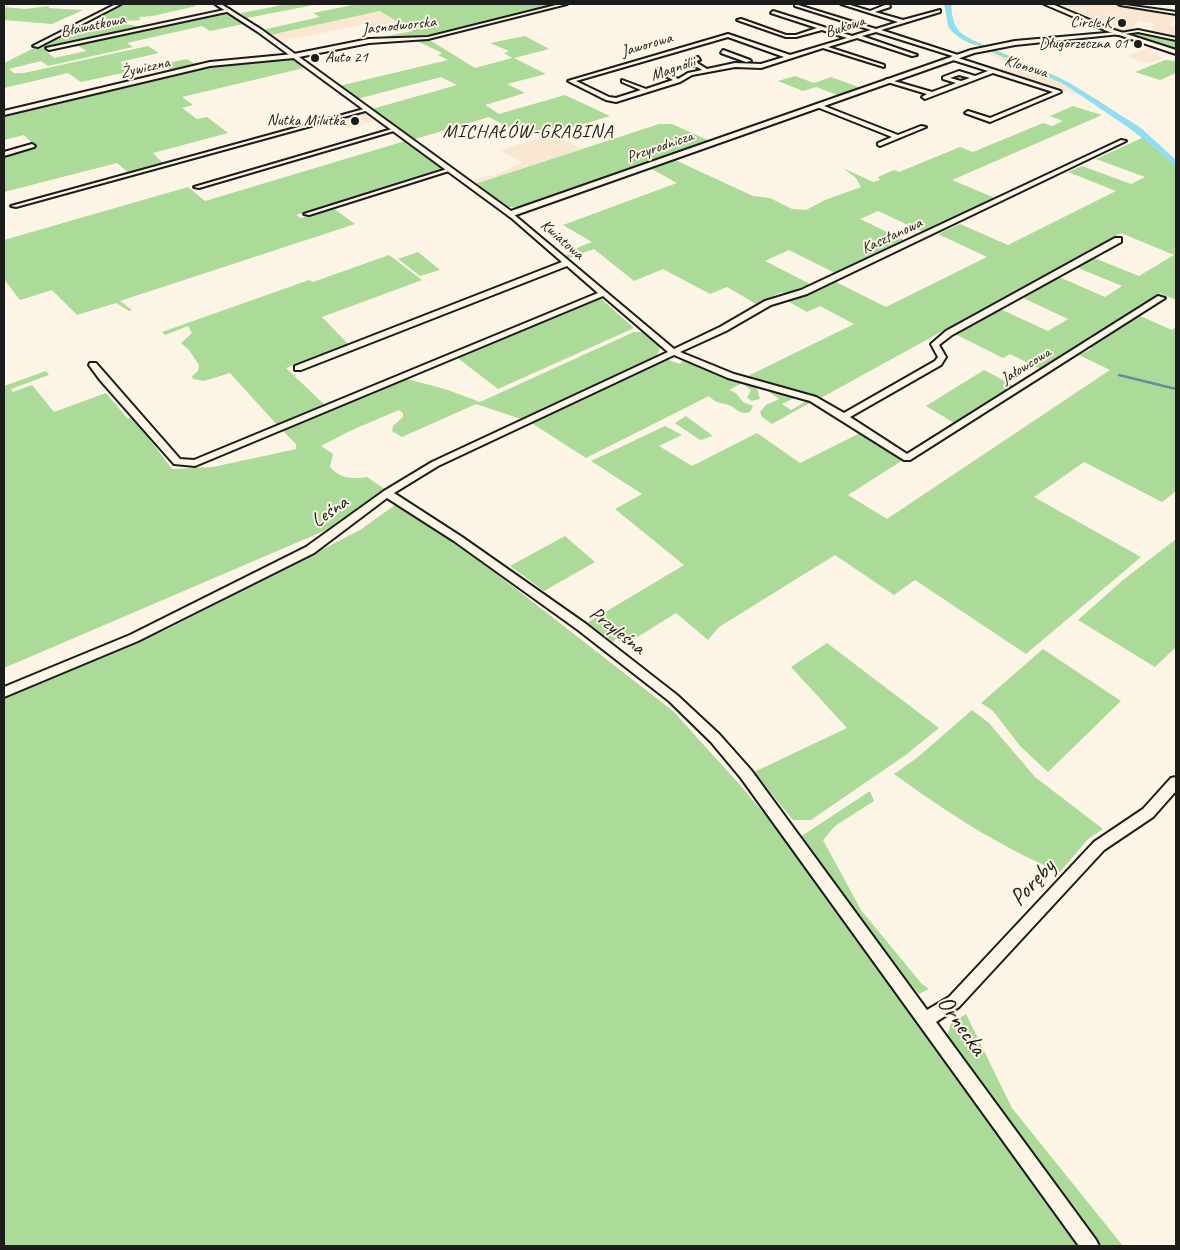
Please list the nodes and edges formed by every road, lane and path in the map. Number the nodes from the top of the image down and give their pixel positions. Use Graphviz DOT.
graph roads {
  1 [pos="119,4"];
  2 [pos="218,4"];
  3 [pos="565,4"];
  4 [pos="843,4"];
  5 [pos="887,4"];
  6 [pos="1047,4"];
  7 [pos="1120,4"];
  8 [pos="797,5"];
  9 [pos="229,10"];
  10 [pos="938,11"];
  11 [pos="773,12"];
  12 [pos="870,12"];
  13 [pos="1176,13"];
  14 [pos="739,20"];
  15 [pos="903,22"];
  16 [pos="823,28"];
  17 [pos="876,30"];
  18 [pos="772,31"];
  19 [pos="1117,34"];
  20 [pos="854,37"];
  21 [pos="1175,39"];
  22 [pos="741,40"];
  23 [pos="36,46"];
  24 [pos="824,47"];
  25 [pos="49,48"];
  26 [pos="723,52"];
  27 [pos="1176,52"];
  28 [pos="914,54"];
  29 [pos="294,56"];
  30 [pos="737,57"];
  31 [pos="789,57"];
  32 [pos="954,57"];
  33 [pos="698,59"];
  34 [pos="752,63"];
  35 [pos="739,64"];
  36 [pos="882,66"];
  37 [pos="658,70"];
  38 [pos="707,70"];
  39 [pos="993,71"];
  40 [pos="976,78"];
  41 [pos="573,80"];
  42 [pos="624,81"];
  43 [pos="678,81"];
  44 [pos="887,82"];
  45 [pos="961,83"];
  46 [pos="647,91"];
  47 [pos="932,94"];
  48 [pos="925,97"];
  49 [pos="819,106"];
  50 [pos="366,110"];
  51 [pos="4,112"];
  52 [pos="968,112"];
  53 [pos="923,127"];
  54 [pos="394,130"];
  55 [pos="898,137"];
  56 [pos="1123,142"];
  57 [pos="880,144"];
  58 [pos="32,146"];
  59 [pos="4,154"];
  60 [pos="449,170"];
  61 [pos="197,187"];
  62 [pos="14,206"];
  63 [pos="307,214"];
  64 [pos="510,214"];
  65 [pos="1118,240"];
  66 [pos="567,264"];
  67 [pos="602,294"];
  68 [pos="1161,298"];
  69 [pos="673,352"];
  70 [pos="93,365"];
  71 [pos="298,368"];
  72 [pos="844,417"];
  73 [pos="907,458"];
  74 [pos="387,493"];
  75 [pos="4,692"];
  76 [pos="1176,782"];
  77 [pos="791,835"];
  78 [pos="927,1019"];
  79 [pos="1090,1246"];
  1 -- 23 [label="street"];
  2 -- 9 [label="street, Kwiatowa"];
  3 -- 29 [label="street, Jasnodworska"];
  4 -- 12 [label="street"];
  5 -- 12 [label="street"];
  6 -- 19 [label="main road"];
  7 -- 13 [label="street"];
  8 -- 17 [label="street, Klonowa"];
  9 -- 25 [label="street, Bławatkowa"];
  9 -- 29 [label="street, Kwiatowa"];
  10 -- 15 [label="street, Bukowa"];
  11 -- 16 [label="street"];
  12 -- 15 [label="street"];
  14 -- 18 [label="street"];
  15 -- 17 [label="street, Bukowa"];
  16 -- 18 [label="street"];
  16 -- 20 [label="street"];
  17 -- 20 [label="street, Bukowa"];
  17 -- 32 [label="street, Klonowa"];
  18 -- 22 [label="street"];
  19 -- 21 [label="street"];
  19 -- 27 [label="main road"];
  19 -- 32 [label="street, Przyrodnicza"];
  20 -- 24 [label="street, Bukowa"];
  20 -- 28 [label="street"];
  22 -- 31 [label="street"];
  22 -- 41 [label="street, Jaworowa"];
  24 -- 31 [label="street, Bukowa"];
  24 -- 36 [label="street"];
  26 -- 30 [label="street"];
  29 -- 50 [label="street, Kwiatowa"];
  29 -- 51 [label="street, Żywiczna"];
  30 -- 34 [label="street"];
  30 -- 35 [label="street"];
  31 -- 35 [label="street, Magnolii"];
  32 -- 39 [label="street, Klonowa"];
  32 -- 44 [label="street, Przyrodnicza"];
  33 -- 38 [label="street"];
  35 -- 38 [label="street, Magnolii"];
  37 -- 43 [label="street"];
  38 -- 43 [label="street, Magnolii"];
  39 -- 40 [label="street"];
  39 -- 52 [label="street, Klonowa"];
  40 -- 45 [label="street"];
  40 -- 45 [label="street"];
  41 -- 46 [label="street, Magnolii"];
  42 -- 46 [label="street"];
  43 -- 46 [label="street, Magnolii"];
  44 -- 47 [label="street"];
  44 -- 49 [label="street, Przyrodnicza"];
  45 -- 47 [label="street"];
  47 -- 48 [label="street"];
  49 -- 55 [label="street"];
  49 -- 64 [label="street, Przyrodnicza"];
  50 -- 54 [label="street, Kwiatowa"];
  50 -- 62 [label="street"];
  53 -- 55 [label="street"];
  54 -- 60 [label="street, Kwiatowa"];
  54 -- 61 [label="street"];
  55 -- 57 [label="street"];
  56 -- 69 [label="street, Kasztanowa"];
  58 -- 59 [label="street"];
  60 -- 63 [label="street"];
  60 -- 64 [label="street, Kwiatowa"];
  64 -- 66 [label="street, Kwiatowa"];
  65 -- 72 [label="street"];
  66 -- 67 [label="street, Kwiatowa"];
  66 -- 71 [label="street"];
  67 -- 69 [label="street, Kwiatowa"];
  67 -- 70 [label="street"];
  68 -- 73 [label="street, Jałowcowa"];
  69 -- 72 [label="street, Kwiatowa"];
  69 -- 74 [label="street, Leśna"];
  72 -- 73 [label="street, Kwiatowa"];
  74 -- 75 [label="street, Leśna"];
  74 -- 77 [label="street, Przyleśna"];
  76 -- 78 [label="street, Poręby"];
  77 -- 78 [label="street, Ornecka"];
  78 -- 79 [label="street, Ornecka"];
}
